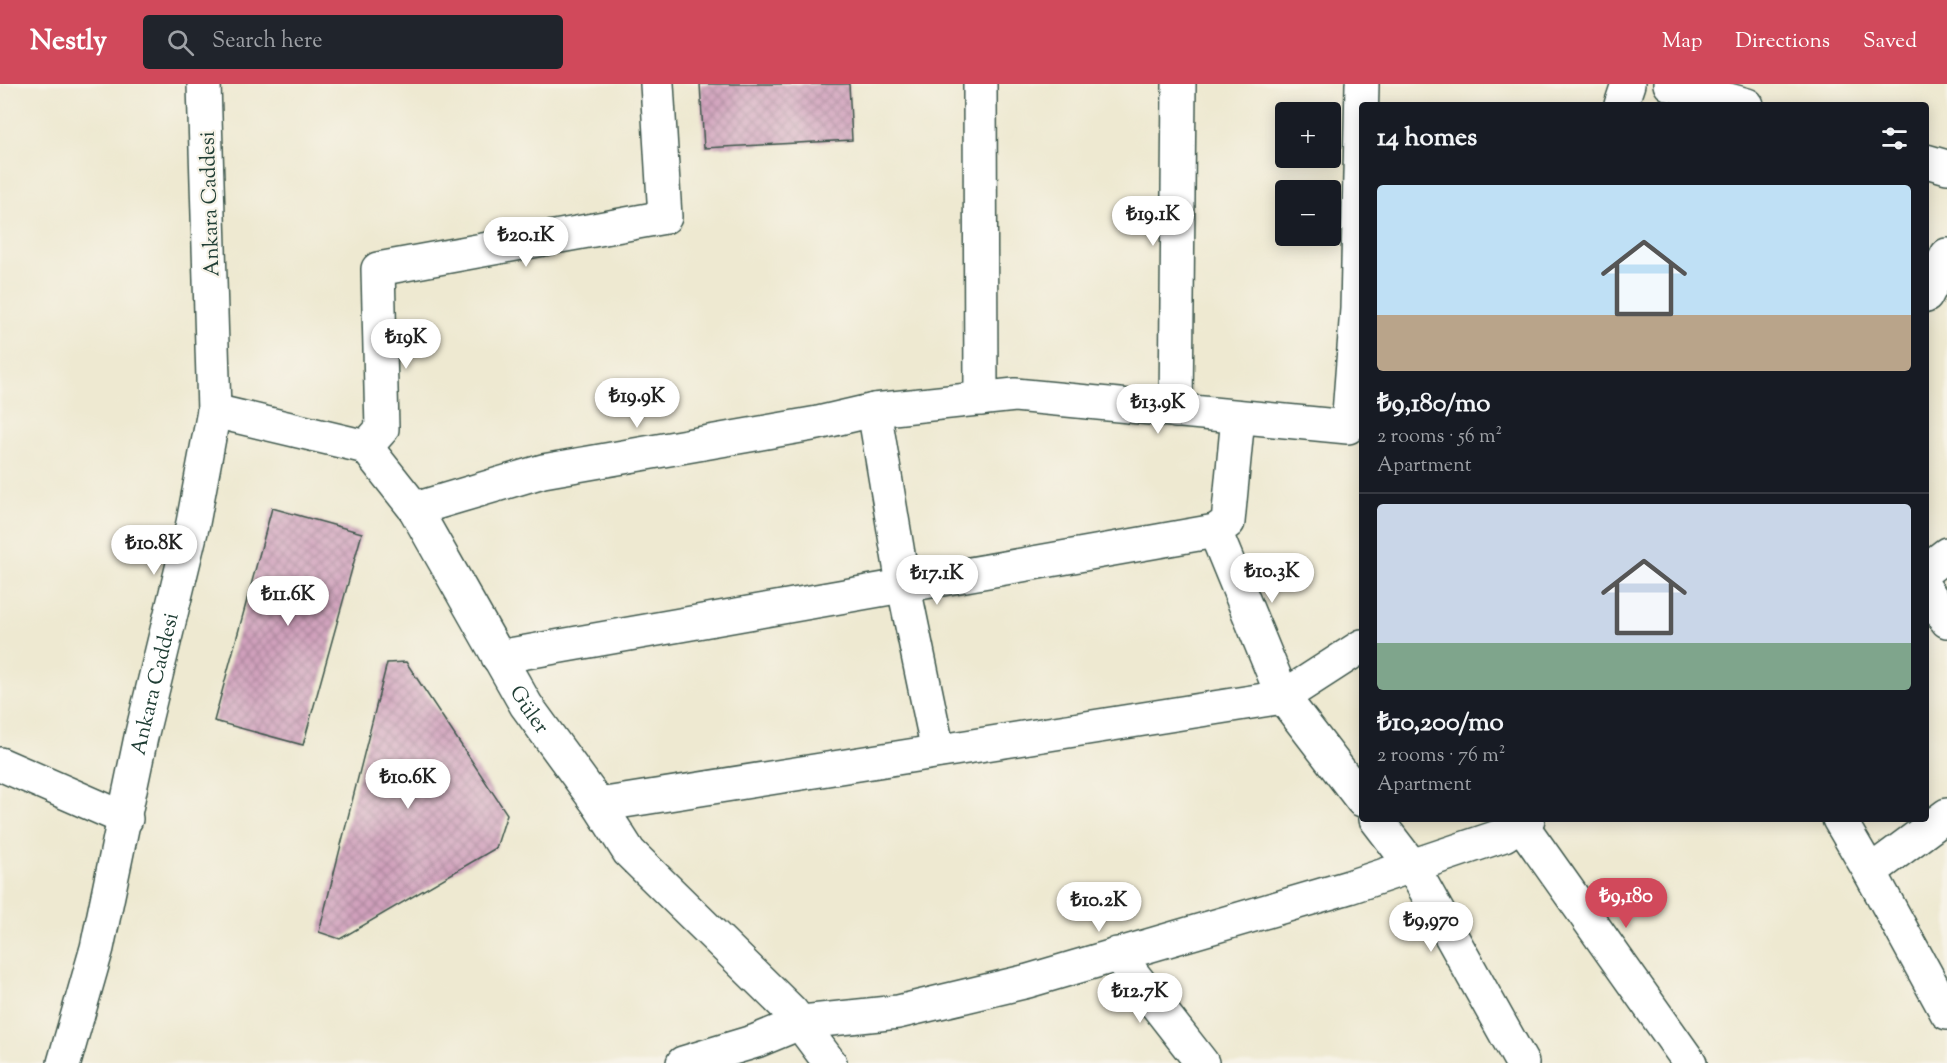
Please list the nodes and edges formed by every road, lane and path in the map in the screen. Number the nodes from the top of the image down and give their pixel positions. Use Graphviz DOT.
graph roads {
  1 [pos="204,84"];
  2 [pos="657,84"];
  3 [pos="981,84"];
  4 [pos="1179,84"];
  5 [pos="1362,84"];
  6 [pos="1628,84"];
  7 [pos="1670,84"];
  8 [pos="1362,102"];
  9 [pos="1622,102"];
  10 [pos="1736,102"];
  11 [pos="1929,161"];
  12 [pos="1947,167"];
  13 [pos="1947,255"];
  14 [pos="1359,284"];
  15 [pos="1929,290"];
  16 [pos="1358,350"];
  17 [pos="981,399"];
  18 [pos="874,410"];
  19 [pos="214,411"];
  20 [pos="1176,411"];
  21 [pos="1238,417"];
  22 [pos="366,447"];
  23 [pos="415,509"];
  24 [pos="1215,531"];
  25 [pos="1947,554"];
  26 [pos="1929,568"];
  27 [pos="904,586"];
  28 [pos="1929,594"];
  29 [pos="1947,621"];
  30 [pos="1359,648"];
  31 [pos="498,657"];
  32 [pos="1283,697"];
  33 [pos="938,751"];
  34 [pos="0,764"];
  35 [pos="1359,796"];
  36 [pos="599,805"];
  37 [pos="1947,815"];
  38 [pos="126,819"];
  39 [pos="1378,822"];
  40 [pos="1524,822"];
  41 [pos="1526,822"];
  42 [pos="1841,822"];
  43 [pos="1412,866"];
  44 [pos="1870,872"];
  45 [pos="1117,954"];
  46 [pos="1947,1013"];
  47 [pos="802,1022"];
  48 [pos="73,1061"];
  49 [pos="682,1063"];
  50 [pos="830,1063"];
  51 [pos="1202,1063"];
  52 [pos="1522,1063"];
  53 [pos="1690,1063"];
  1 -- 19 [label="street, Ankara Caddesi"];
  2 -- 22 [label="street"];
  3 -- 17 [label="street"];
  4 -- 20 [label="street"];
  5 -- 8 [label="street"];
  6 -- 9 [label="street"];
  7 -- 10 [label="street"];
  11 -- 12 [label="street"];
  13 -- 15 [label="street"];
  14 -- 16 [label="street"];
  16 -- 21 [label="street"];
  17 -- 18 [label="street"];
  17 -- 20 [label="street"];
  18 -- 23 [label="street"];
  18 -- 27 [label="street"];
  19 -- 22 [label="street"];
  19 -- 38 [label="street, Ankara Caddesi"];
  20 -- 21 [label="street"];
  21 -- 24 [label="street"];
  22 -- 23 [label="street, Güler"];
  23 -- 31 [label="street, Güler"];
  24 -- 27 [label="street"];
  24 -- 32 [label="street"];
  25 -- 26 [label="street"];
  27 -- 31 [label="street"];
  27 -- 33 [label="street"];
  28 -- 29 [label="street"];
  30 -- 32 [label="street"];
  31 -- 36 [label="street, Güler"];
  32 -- 33 [label="street"];
  32 -- 35 [label="street"];
  33 -- 36 [label="street"];
  34 -- 38 [label="street"];
  36 -- 47 [label="street, Güler"];
  37 -- 44 [label="street"];
  38 -- 48 [label="street, Ankara Caddesi"];
  39 -- 43 [label="street"];
  40 -- 43 [label="street"];
  41 -- 53 [label="street"];
  42 -- 44 [label="street"];
  43 -- 45 [label="street"];
  43 -- 52 [label="street"];
  44 -- 46 [label="street"];
  45 -- 47 [label="street"];
  45 -- 51 [label="street"];
  47 -- 49 [label="street"];
  47 -- 50 [label="street, Güler"];
}
